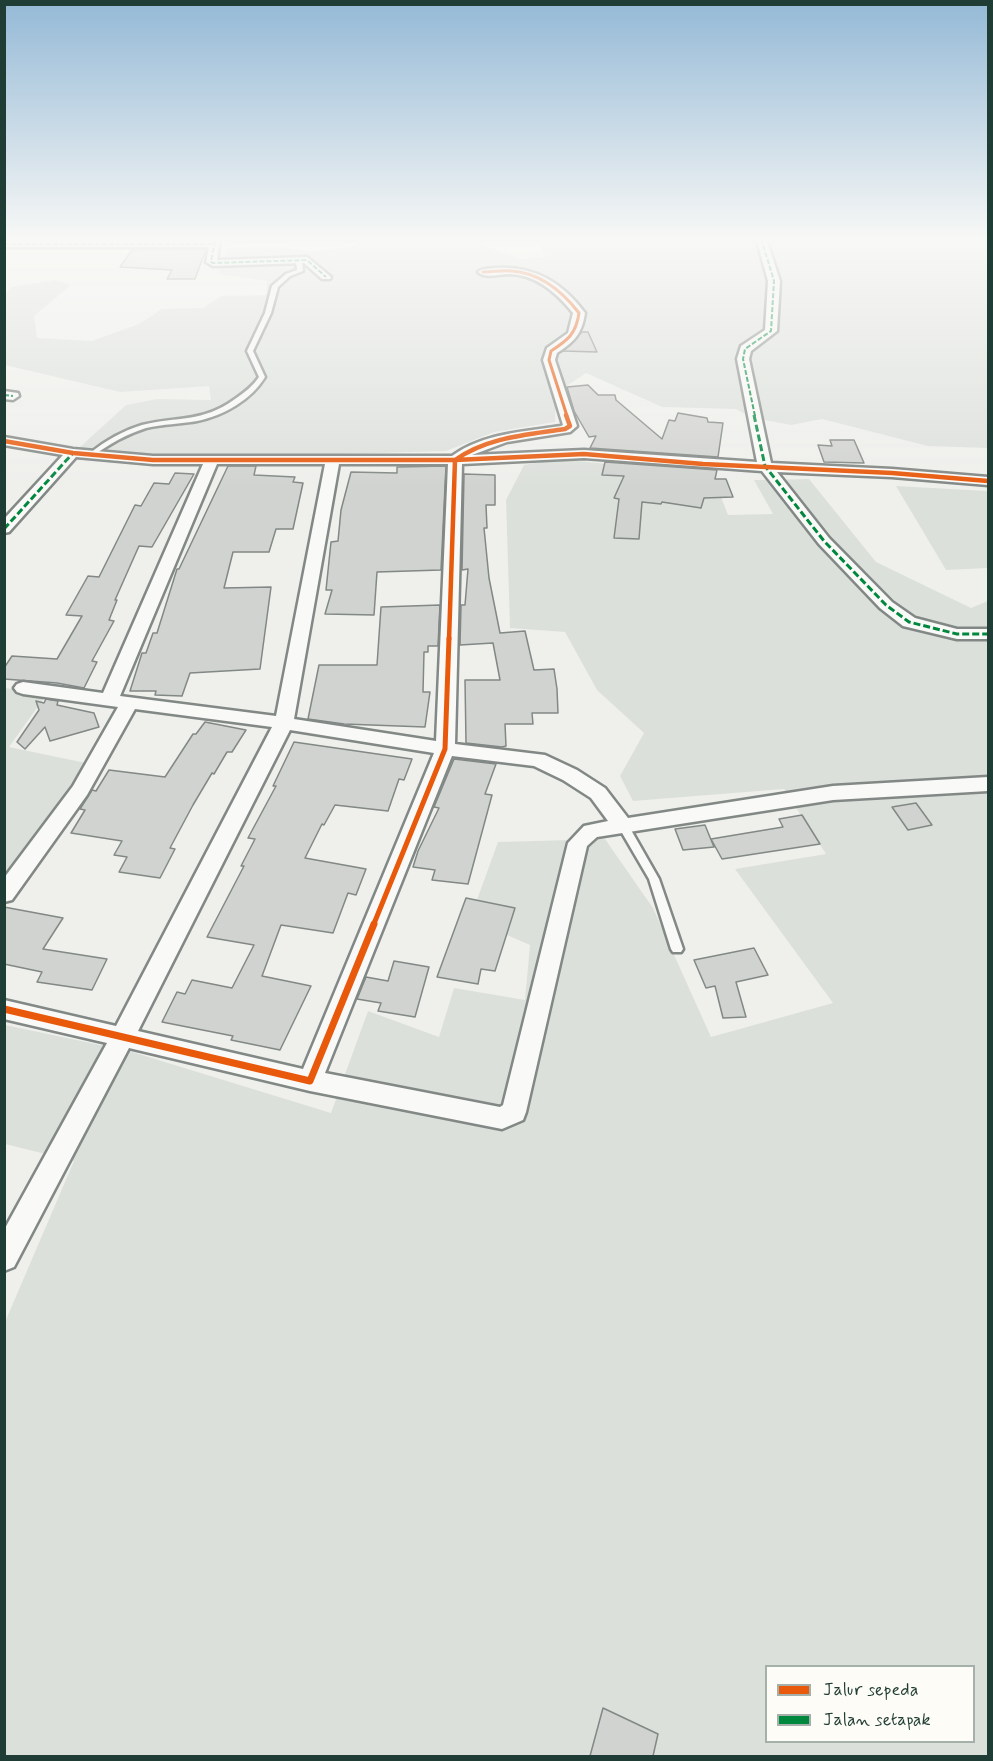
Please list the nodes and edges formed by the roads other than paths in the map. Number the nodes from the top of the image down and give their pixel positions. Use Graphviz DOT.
graph roads {
  1 [pos="263,323"];
  2 [pos="578,323"];
  3 [pos="771,323"];
  4 [pos="4,441"];
  5 [pos="73,453"];
  6 [pos="92,455"];
  7 [pos="212,460"];
  8 [pos="455,460"];
  9 [pos="333,461"];
  10 [pos="765,466"];
  11 [pos="988,481"];
  12 [pos="4,529"];
  13 [pos="988,634"];
  14 [pos="23,688"];
  15 [pos="119,702"];
  16 [pos="284,723"];
  17 [pos="445,749"];
  18 [pos="988,784"];
  19 [pos="623,826"];
  20 [pos="4,894"];
  21 [pos="677,949"];
  22 [pos="4,1010"];
  23 [pos="122,1038"];
  24 [pos="310,1081"];
  25 [pos="4,1258"];
  1 -- 6 [label="lane"];
  2 -- 8 [label="street"];
  3 -- 10 [label="street"];
  4 -- 5 [label="street"];
  5 -- 6 [label="street"];
  5 -- 12 [label="street"];
  6 -- 7 [label="street"];
  7 -- 9 [label="street"];
  7 -- 15 [label="street"];
  8 -- 9 [label="street"];
  8 -- 10 [label="street"];
  8 -- 17 [label="street"];
  9 -- 16 [label="street"];
  10 -- 11 [label="street"];
  10 -- 13 [label="street"];
  14 -- 15 [label="street"];
  15 -- 16 [label="street"];
  15 -- 20 [label="street"];
  16 -- 17 [label="street"];
  16 -- 23 [label="street"];
  17 -- 19 [label="street"];
  17 -- 24 [label="street"];
  18 -- 19 [label="street"];
  19 -- 21 [label="lane"];
  19 -- 24 [label="street"];
  22 -- 23 [label="street"];
  23 -- 24 [label="street"];
  23 -- 25 [label="street"];
}
